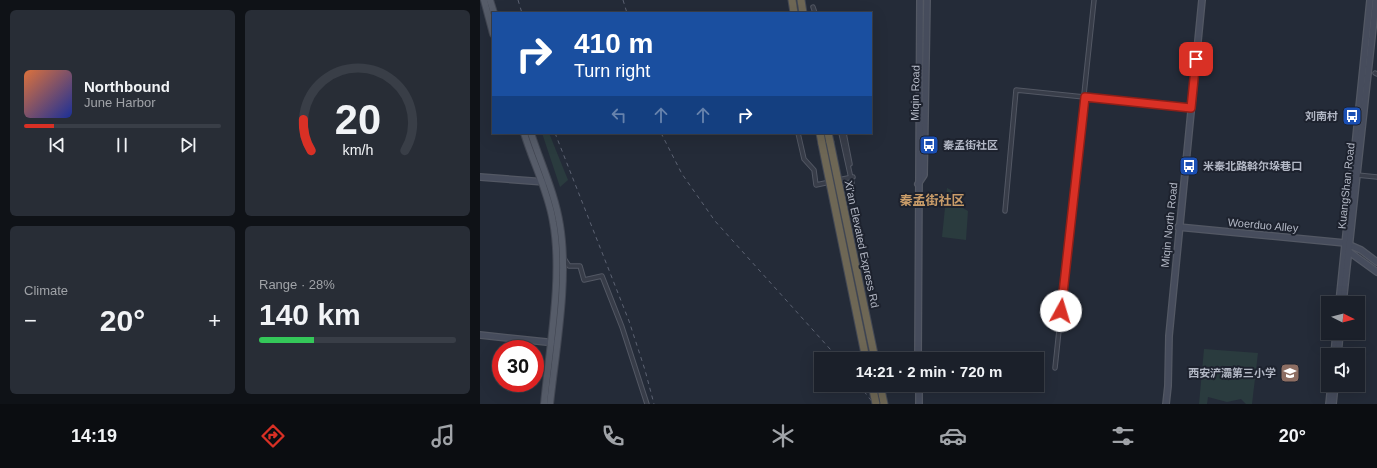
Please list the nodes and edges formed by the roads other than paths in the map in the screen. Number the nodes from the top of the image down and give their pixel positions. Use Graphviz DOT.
graph roads {
  1 [pos="481,0"];
  2 [pos="484,0"];
  3 [pos="490,0"];
  4 [pos="495,0"];
  5 [pos="792,0"];
  6 [pos="801,0"];
  7 [pos="920,0"];
  8 [pos="927,0"];
  9 [pos="1094,0"];
  10 [pos="1202,0"];
  11 [pos="1370,0"];
  12 [pos="1376,0"];
  13 [pos="813,6"];
  14 [pos="494,12"];
  15 [pos="498,12"];
  16 [pos="794,12"];
  17 [pos="803,12"];
  18 [pos="815,12"];
  19 [pos="492,31"];
  20 [pos="1085,97"];
  21 [pos="1191,108"];
  22 [pos="524,134"];
  23 [pos="531,134"];
  24 [pos="798,134"];
  25 [pos="820,134"];
  26 [pos="828,134"];
  27 [pos="842,134"];
  28 [pos="922,148"];
  29 [pos="1357,175"];
  30 [pos="480,177"];
  31 [pos="851,177"];
  32 [pos="1377,177"];
  33 [pos="546,182"];
  34 [pos="853,183"];
  35 [pos="1005,211"];
  36 [pos="1178,227"];
  37 [pos="1347,244"];
  38 [pos="1349,253"];
  39 [pos="563,257"];
  40 [pos="1377,262"];
  41 [pos="1377,272"];
  42 [pos="1340,296"];
  43 [pos="1345,296"];
  44 [pos="480,335"];
  45 [pos="553,343"];
  46 [pos="865,352"];
  47 [pos="874,352"];
  48 [pos="918,352"];
  49 [pos="1055,368"];
  50 [pos="873,392"];
  51 [pos="881,392"];
  52 [pos="919,392"];
  53 [pos="1330,392"];
  54 [pos="1334,392"];
  55 [pos="544,404"];
  56 [pos="550,404"];
  57 [pos="647,404"];
  58 [pos="876,404"];
  59 [pos="884,404"];
  60 [pos="919,404"];
  61 [pos="1166,404"];
  62 [pos="1329,404"];
  63 [pos="1333,404"];
  1 -- 19 [label="main road"];
  2 -- 19 [label="main road"];
  3 -- 14 [label="main road"];
  4 -- 15 [label="main road"];
  5 -- 16 [label="highway"];
  6 -- 17 [label="highway"];
  7 -- 28 [label="street, Miqin Road"];
  8 -- 28 [label="street, Miqin Road"];
  9 -- 20 [label="street"];
  10 -- 21 [label="street, Miqin North Road"];
  11 -- 37 [label="street, KuangShan Road"];
  12 -- 29 [label="street, KuangShan Road"];
  13 -- 18 [label="street"];
  20 -- 21 [label="street"];
  20 -- 35 [label="street"];
  20 -- 49 [label="street"];
  21 -- 36 [label="street, Miqin North Road"];
  22 -- 33 [label="main road"];
  23 -- 33 [label="main road"];
  24 -- 31 [label="street"];
  25 -- 46 [label="highway, Xi'an Elevated Express Rd, bridge"];
  26 -- 47 [label="highway, Xi'an Elevated Express Rd, bridge"];
  27 -- 31 [label="street"];
  28 -- 48 [label="street, Miqin Road"];
  29 -- 32 [label="street"];
  29 -- 37 [label="street, KuangShan Road"];
  30 -- 33 [label="street"];
  31 -- 34 [label="street"];
  33 -- 39 [label="main road"];
  33 -- 45 [label="main road"];
  36 -- 37 [label="street, Woerduo Alley"];
  36 -- 61 [label="street, Miqin North Road"];
  37 -- 38 [label="street"];
  37 -- 40 [label="street"];
  37 -- 42 [label="street, KuangShan Road"];
  38 -- 41 [label="street"];
  38 -- 43 [label="street"];
  39 -- 45 [label="main road"];
  39 -- 57 [label="street"];
  44 -- 45 [label="street"];
  45 -- 55 [label="main road"];
  45 -- 56 [label="main road"];
  50 -- 58 [label="highway, bridge"];
  51 -- 59 [label="highway"];
  52 -- 60 [label="street"];
  53 -- 62 [label="street"];
  54 -- 63 [label="street"];
}
